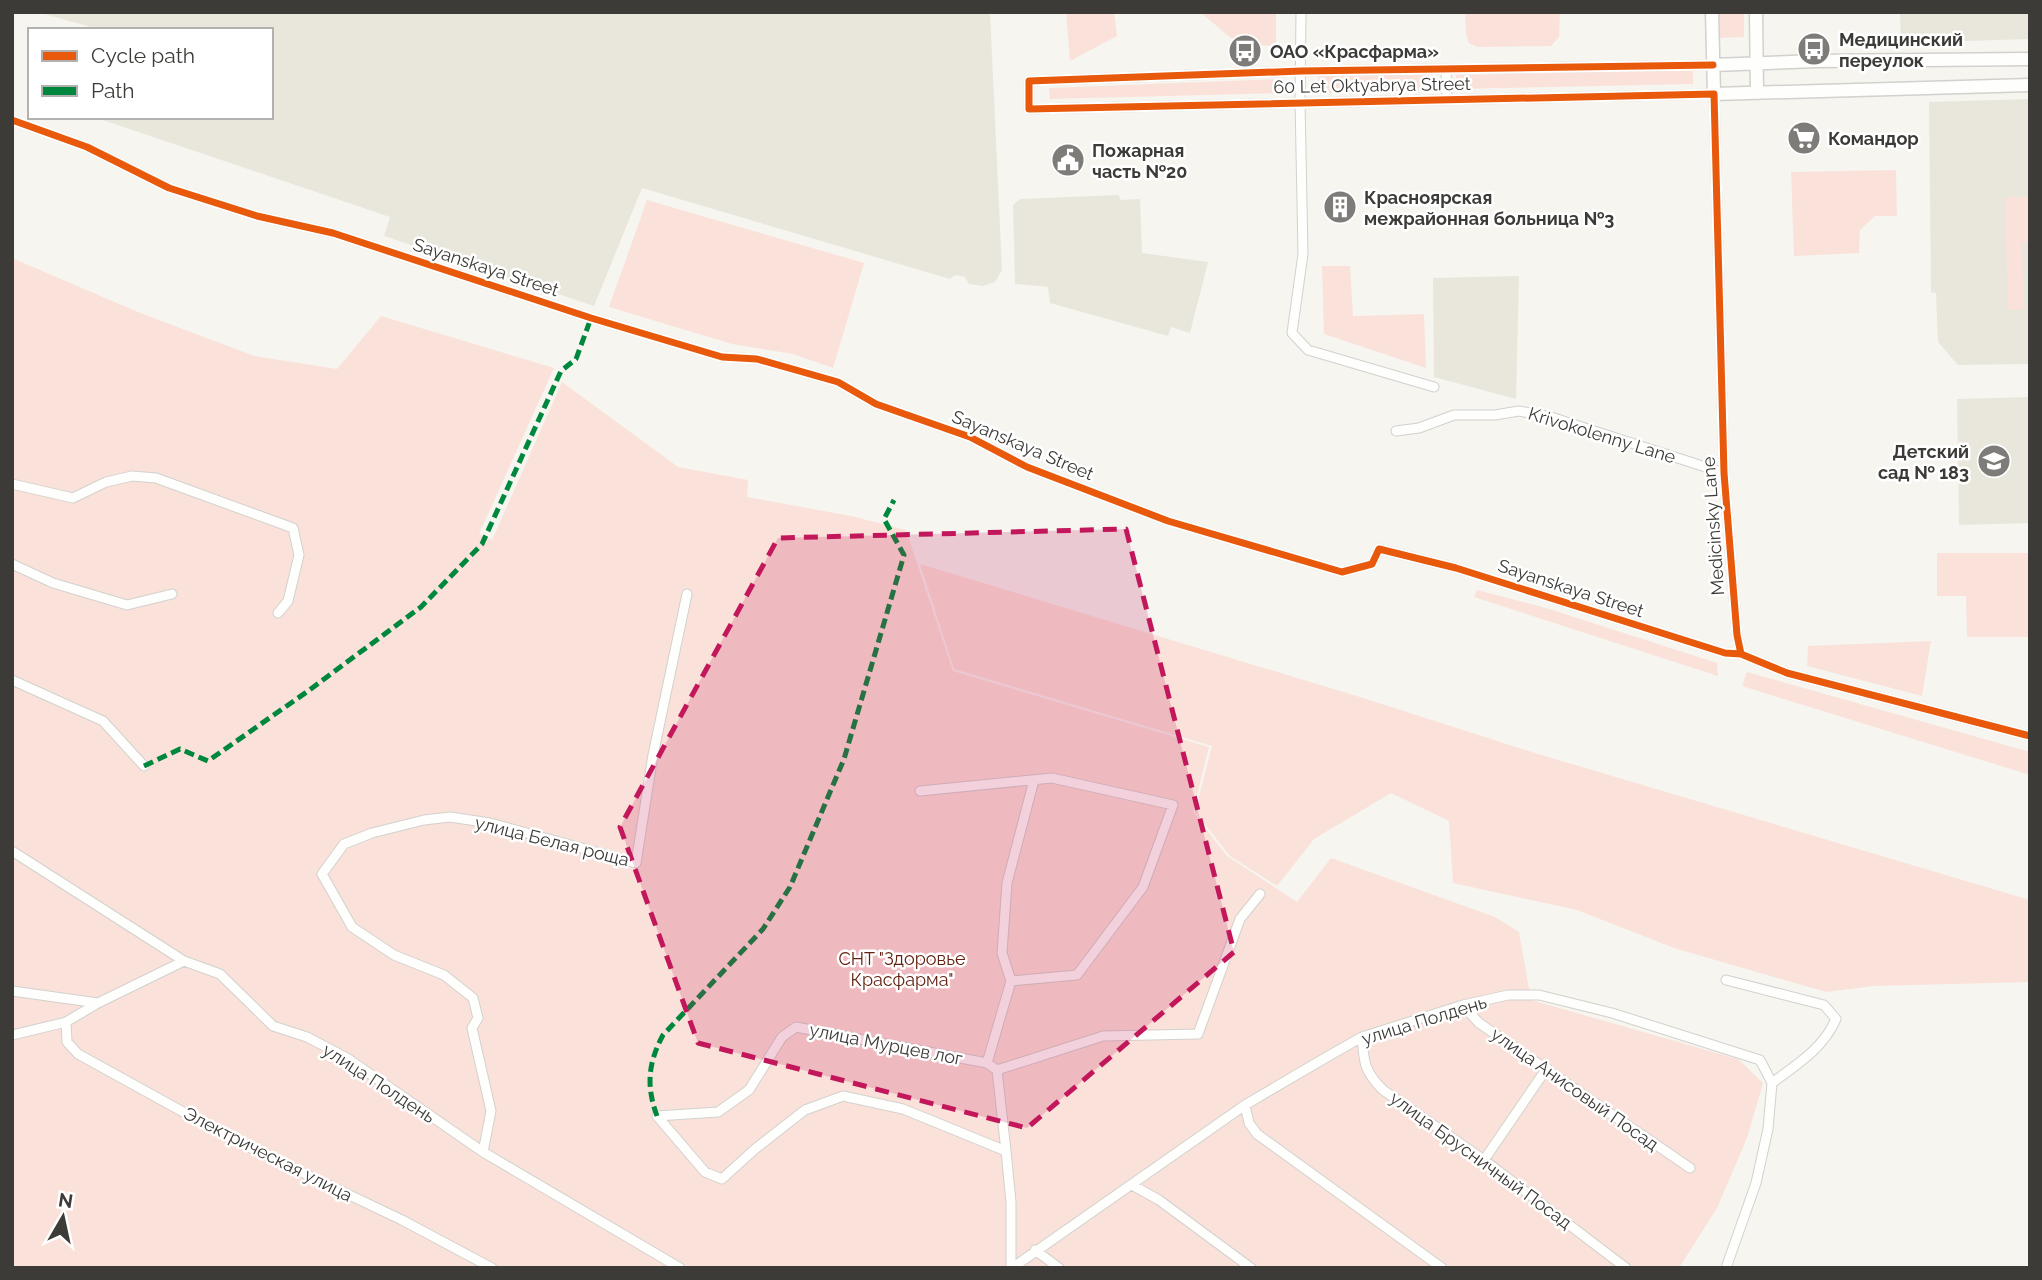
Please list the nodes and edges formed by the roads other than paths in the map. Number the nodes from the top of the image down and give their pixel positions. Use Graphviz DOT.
graph roads {
  1 [pos="1301,12"];
  2 [pos="1712,12"];
  3 [pos="1756,12"];
  4 [pos="2030,59"];
  5 [pos="1758,64"];
  6 [pos="1713,65"];
  7 [pos="1446,70"];
  8 [pos="1301,71"];
  9 [pos="2030,85"];
  10 [pos="1757,93"];
  11 [pos="1714,94"];
  12 [pos="1447,100"];
  13 [pos="1300,101"];
  14 [pos="12,120"];
  15 [pos="1434,387"];
  16 [pos="1396,431"];
  17 [pos="1724,473"];
  18 [pos="12,484"];
  19 [pos="12,564"];
  20 [pos="172,594"];
  21 [pos="687,594"];
  22 [pos="278,613"];
  23 [pos="1741,654"];
  24 [pos="12,680"];
  25 [pos="2030,736"];
  26 [pos="144,766"];
  27 [pos="1034,780"];
  28 [pos="920,791"];
  29 [pos="12,851"];
  30 [pos="1260,894"];
  31 [pos="184,961"];
  32 [pos="1726,980"];
  33 [pos="1010,981"];
  34 [pos="12,991"];
  35 [pos="98,1003"];
  36 [pos="1463,1005"];
  37 [pos="66,1022"];
  38 [pos="12,1035"];
  39 [pos="1362,1037"];
  40 [pos="987,1063"];
  41 [pos="1547,1068"];
  42 [pos="997,1070"];
  43 [pos="1772,1083"];
  44 [pos="1245,1105"];
  45 [pos="1006,1151"];
  46 [pos="483,1152"];
  47 [pos="1484,1160"];
  48 [pos="1690,1168"];
  49 [pos="1132,1185"];
  50 [pos="1035,1250"];
  51 [pos="492,1268"];
  52 [pos="680,1268"];
  53 [pos="1012,1268"];
  54 [pos="1059,1268"];
  55 [pos="1251,1268"];
  56 [pos="1442,1268"];
  57 [pos="1626,1268"];
  58 [pos="1726,1268"];
  1 -- 8 [label="street"];
  2 -- 6 [label="main road, Medicinsky Lane"];
  3 -- 5 [label="main road"];
  4 -- 5 [label="main road, 60 Let Oktyabrya Street"];
  5 -- 6 [label="main road, 60 Let Oktyabrya Street"];
  5 -- 10 [label="main road"];
  6 -- 7 [label="street, 60 Let Oktyabrya Street"];
  6 -- 11 [label="main road, Medicinsky Lane"];
  7 -- 8 [label="street, 60 Let Oktyabrya Street"];
  7 -- 12 [label="street"];
  8 -- 13 [label="street"];
  8 -- 13 [label="street, 60 Let Oktyabrya Street"];
  9 -- 10 [label="main road, 60 Let Oktyabrya Street"];
  10 -- 11 [label="main road, 60 Let Oktyabrya Street"];
  11 -- 12 [label="street, 60 Let Oktyabrya Street"];
  11 -- 17 [label="street, Medicinsky Lane"];
  12 -- 13 [label="street, 60 Let Oktyabrya Street"];
  13 -- 15 [label="street"];
  14 -- 23 [label="street, Sayanskaya Street"];
  16 -- 17 [label="street, Krivokolenny Lane"];
  17 -- 23 [label="street, Medicinsky Lane"];
  18 -- 22 [label="street"];
  19 -- 20 [label="street"];
  21 -- 46 [label="street, улица Белая роща"];
  23 -- 25 [label="street"];
  24 -- 26 [label="street"];
  27 -- 28 [label="street"];
  27 -- 33 [label="street"];
  27 -- 33 [label="street"];
  29 -- 31 [label="street, улица Полдень"];
  30 -- 42 [label="street"];
  31 -- 35 [label="street"];
  31 -- 46 [label="street, улица Полдень"];
  32 -- 43 [label="street"];
  33 -- 40 [label="street"];
  34 -- 35 [label="street"];
  35 -- 37 [label="street"];
  36 -- 39 [label="street, улица Полдень"];
  36 -- 41 [label="street, улица Анисовый Посад"];
  36 -- 43 [label="street, улица Полдень"];
  37 -- 38 [label="street"];
  37 -- 51 [label="street, Электрическая улица"];
  39 -- 44 [label="street, улица Полдень"];
  39 -- 47 [label="street, улица Брусничный Посад"];
  40 -- 42 [label="street"];
  40 -- 45 [label="street, улица Мурцев лог"];
  41 -- 47 [label="street"];
  41 -- 48 [label="street, улица Анисовый Посад"];
  42 -- 45 [label="street"];
  43 -- 58 [label="street"];
  44 -- 49 [label="street, улица Полдень"];
  44 -- 56 [label="street"];
  45 -- 53 [label="street"];
  46 -- 52 [label="street, улица Полдень"];
  47 -- 57 [label="street, улица Брусничный Посад"];
  49 -- 50 [label="street, улица Полдень"];
  49 -- 55 [label="street"];
  50 -- 53 [label="street, улица Полдень"];
  50 -- 54 [label="street"];
}
